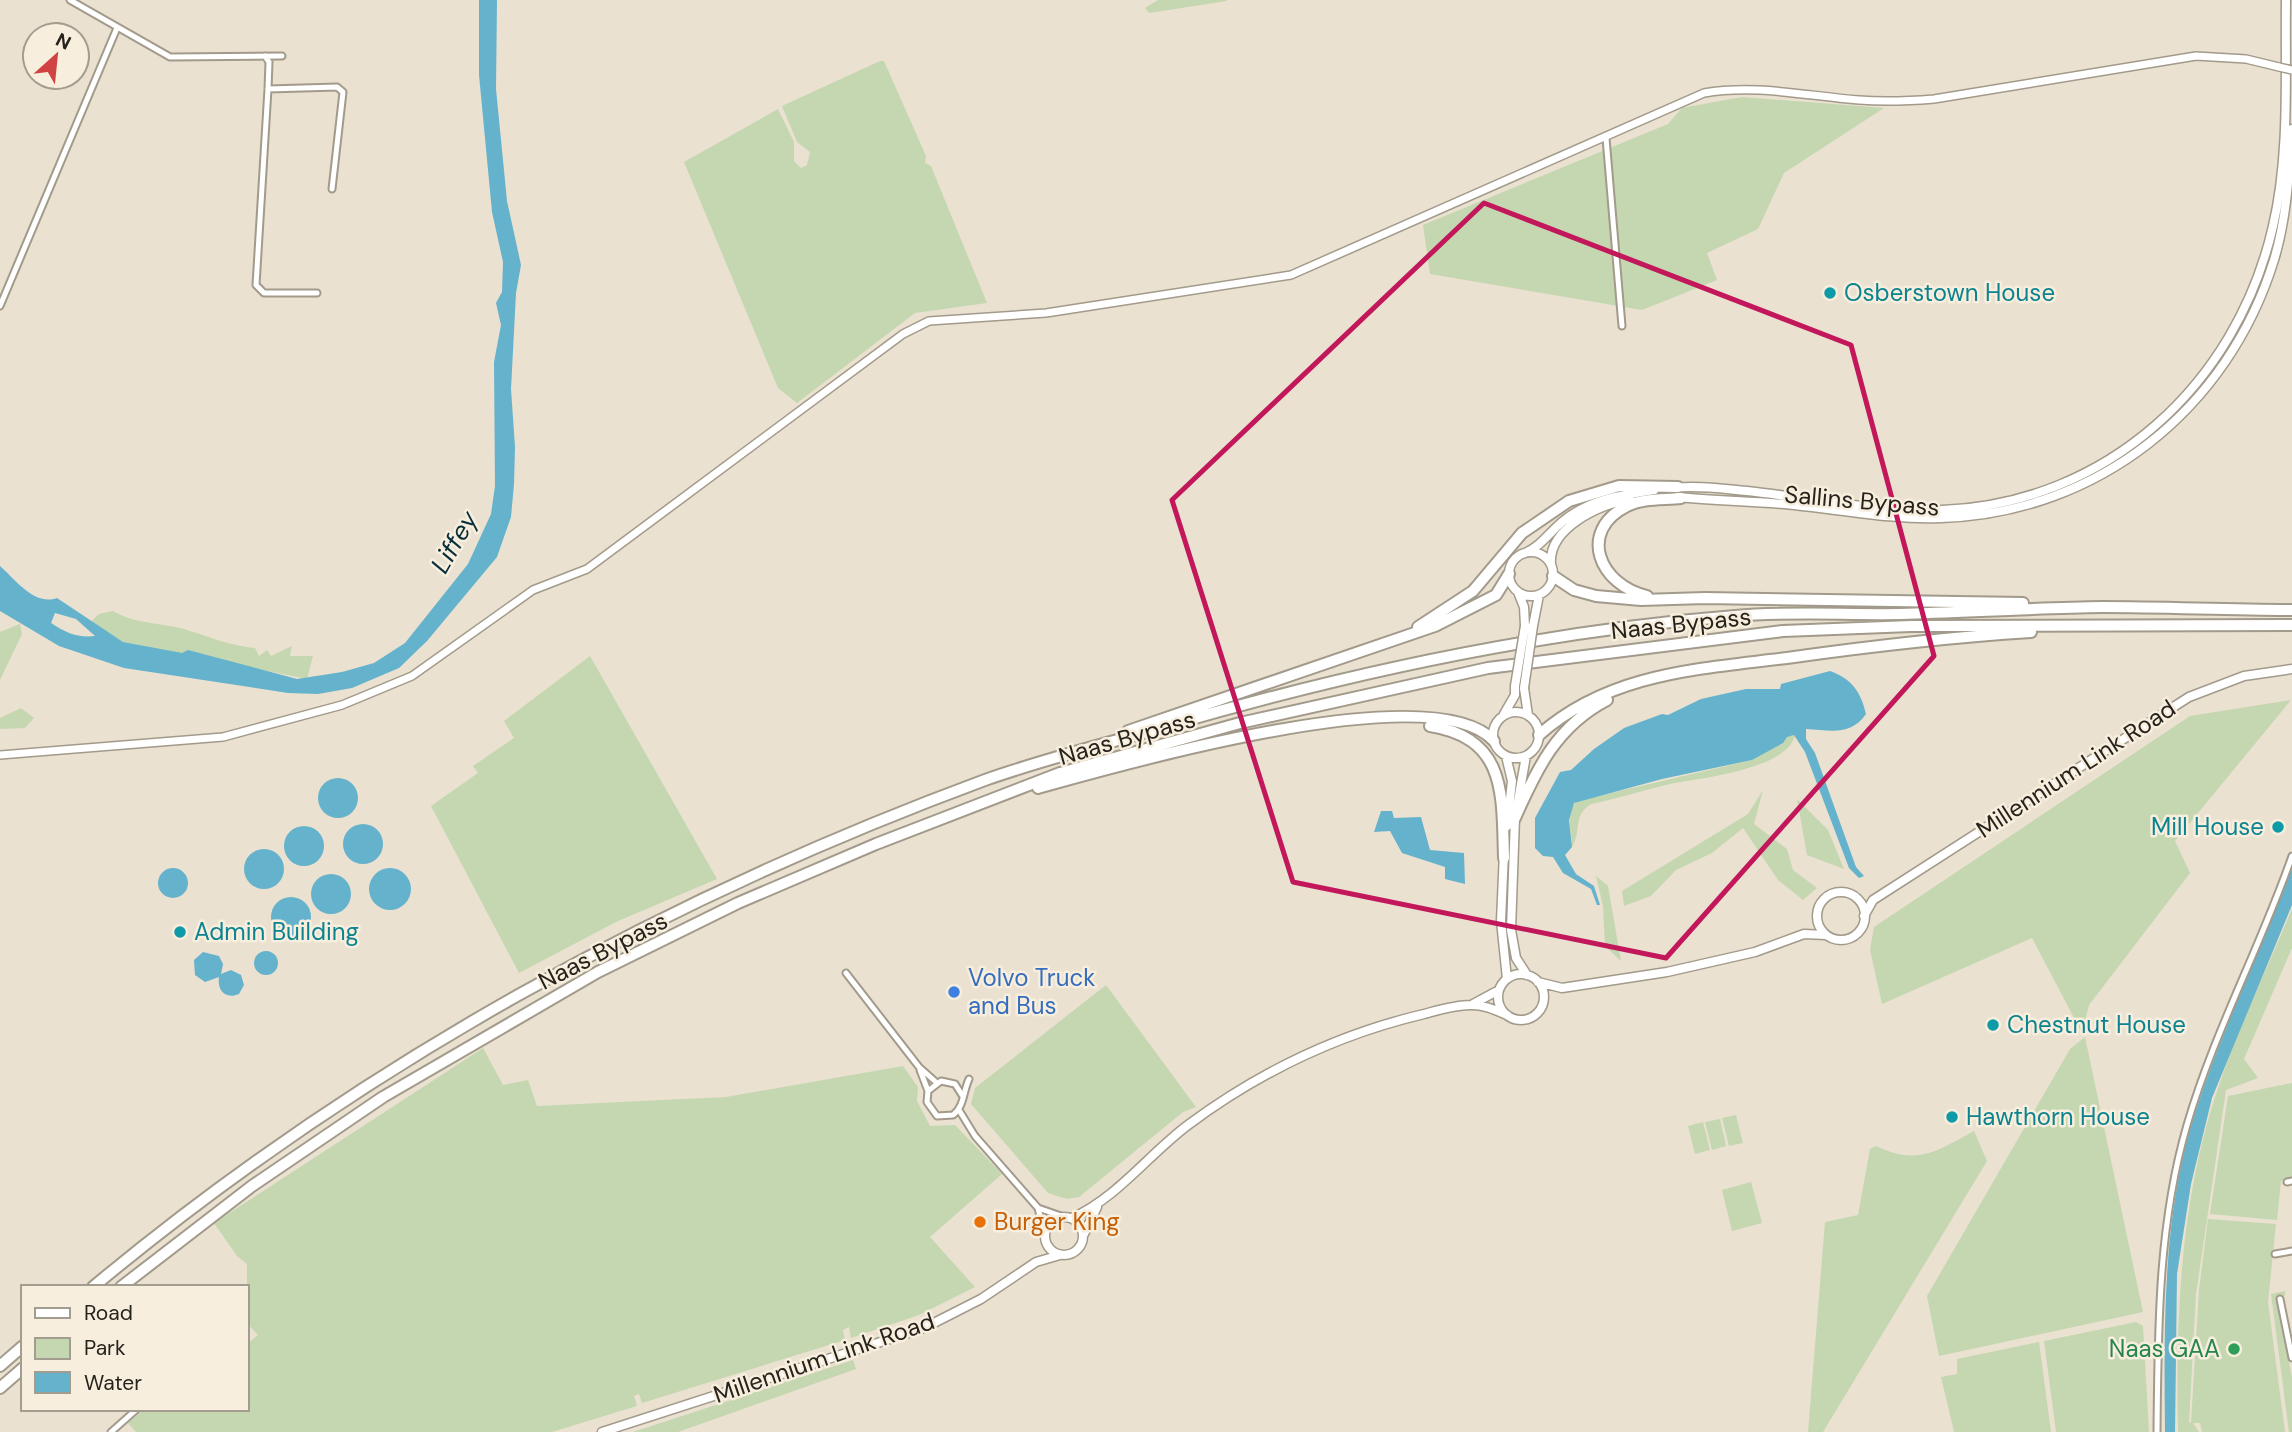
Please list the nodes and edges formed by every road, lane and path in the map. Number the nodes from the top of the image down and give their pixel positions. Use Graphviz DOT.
graph roads {
  1 [pos="70,0"];
  2 [pos="2286,0"];
  3 [pos="117,28"];
  4 [pos="265,56"];
  5 [pos="282,56"];
  6 [pos="2292,70"];
  7 [pos="268,89"];
  8 [pos="2292,130"];
  9 [pos="1606,138"];
  10 [pos="332,189"];
  11 [pos="317,293"];
  12 [pos="0,306"];
  13 [pos="1622,326"];
  14 [pos="1680,493"];
  15 [pos="1525,553"];
  16 [pos="1552,570"];
  17 [pos="1509,574"];
  18 [pos="1516,591"];
  19 [pos="1539,595"];
  20 [pos="1672,600"];
  21 [pos="2292,610"];
  22 [pos="2197,611"];
  23 [pos="2195,624"];
  24 [pos="2292,625"];
  25 [pos="1529,626"];
  26 [pos="1394,641"];
  27 [pos="2292,669"];
  28 [pos="1633,684"];
  29 [pos="1520,687"];
  30 [pos="1528,715"];
  31 [pos="1503,716"];
  32 [pos="1378,718"];
  33 [pos="1539,735"];
  34 [pos="1494,741"];
  35 [pos="1074,754"];
  36 [pos="0,755"];
  37 [pos="1506,756"];
  38 [pos="1526,756"];
  39 [pos="966,811"];
  40 [pos="1515,818"];
  41 [pos="2292,856"];
  42 [pos="1504,858"];
  43 [pos="1857,899"];
  44 [pos="1873,900"];
  45 [pos="1864,916"];
  46 [pos="1817,919"];
  47 [pos="1804,934"];
  48 [pos="1826,934"];
  49 [pos="846,973"];
  50 [pos="1527,975"];
  51 [pos="1507,979"];
  52 [pos="1538,982"];
  53 [pos="1562,988"];
  54 [pos="1499,990"];
  55 [pos="1544,1001"];
  56 [pos="1471,1005"];
  57 [pos="1507,1015"];
  58 [pos="919,1067"];
  59 [pos="937,1083"];
  60 [pos="955,1084"];
  61 [pos="928,1091"];
  62 [pos="962,1094"];
  63 [pos="959,1110"];
  64 [pos="949,1116"];
  65 [pos="963,1121"];
  66 [pos="1097,1207"];
  67 [pos="1038,1208"];
  68 [pos="1061,1216"];
  69 [pos="1072,1218"];
  70 [pos="1084,1234"];
  71 [pos="1045,1239"];
  72 [pos="2292,1251"];
  73 [pos="2275,1254"];
  74 [pos="1060,1255"];
  75 [pos="1035,1262"];
  76 [pos="95,1285"];
  77 [pos="124,1285"];
  78 [pos="2280,1299"];
  79 [pos="2289,1328"];
  80 [pos="21,1348"];
  81 [pos="2292,1358"];
  82 [pos="0,1366"];
  83 [pos="21,1370"];
  84 [pos="0,1388"];
  85 [pos="135,1411"];
  86 [pos="111,1432"];
  87 [pos="601,1432"];
  88 [pos="2157,1432"];
  1 -- 3 [label="street"];
  2 -- 14 [label="main road, Sallins Bypass"];
  3 -- 4 [label="street"];
  3 -- 12 [label="street"];
  4 -- 5 [label="street"];
  4 -- 7 [label="street"];
  6 -- 9 [label="street, bridge"];
  7 -- 10 [label="street"];
  7 -- 11 [label="street"];
  8 -- 14 [label="main road, Sallins Bypass"];
  9 -- 13 [label="street"];
  9 -- 36 [label="street"];
  14 -- 15 [label="main road, Sallins Bypass"];
  14 -- 16 [label="main road, Sallins Bypass"];
  14 -- 20 [label="highway"];
  14 -- 26 [label="highway"];
  15 -- 16 [label="main road"];
  15 -- 17 [label="main road"];
  16 -- 19 [label="main road"];
  16 -- 20 [label="highway"];
  17 -- 18 [label="main road"];
  17 -- 26 [label="highway"];
  18 -- 19 [label="main road"];
  18 -- 25 [label="main road"];
  19 -- 25 [label="main road"];
  20 -- 22 [label="highway"];
  21 -- 22 [label="highway, Naas Bypass"];
  22 -- 35 [label="highway, Naas Bypass"];
  23 -- 24 [label="highway, Naas Bypass"];
  23 -- 28 [label="highway"];
  23 -- 39 [label="highway, Naas Bypass"];
  25 -- 29 [label="main road, bridge"];
  26 -- 35 [label="highway"];
  27 -- 44 [label="main road, Millennium Link Road"];
  28 -- 33 [label="highway"];
  28 -- 40 [label="highway"];
  29 -- 30 [label="main road"];
  29 -- 31 [label="main road"];
  30 -- 31 [label="main road"];
  30 -- 33 [label="main road"];
  31 -- 34 [label="main road"];
  32 -- 34 [label="highway"];
  32 -- 39 [label="highway"];
  32 -- 42 [label="highway"];
  33 -- 38 [label="main road"];
  34 -- 37 [label="main road"];
  35 -- 76 [label="highway, Naas Bypass"];
  37 -- 38 [label="main road"];
  37 -- 42 [label="main road"];
  38 -- 40 [label="main road"];
  39 -- 77 [label="highway, Naas Bypass"];
  40 -- 50 [label="main road"];
  41 -- 88 [label="street"];
  42 -- 51 [label="main road"];
  43 -- 44 [label="main road"];
  43 -- 45 [label="main road"];
  43 -- 46 [label="main road"];
  44 -- 45 [label="main road, Millennium Link Road"];
  45 -- 48 [label="main road"];
  46 -- 47 [label="main road"];
  46 -- 48 [label="main road"];
  47 -- 48 [label="main road"];
  47 -- 53 [label="main road"];
  49 -- 58 [label="street"];
  50 -- 51 [label="main road"];
  50 -- 52 [label="main road"];
  51 -- 54 [label="main road"];
  52 -- 53 [label="main road"];
  52 -- 55 [label="main road"];
  53 -- 55 [label="main road"];
  54 -- 56 [label="main road"];
  54 -- 57 [label="main road"];
  55 -- 57 [label="main road"];
  56 -- 57 [label="main road"];
  56 -- 66 [label="main road"];
  58 -- 59 [label="street"];
  58 -- 61 [label="street"];
  59 -- 60 [label="street"];
  59 -- 61 [label="street"];
  60 -- 62 [label="street"];
  60 -- 62 [label="street"];
  61 -- 64 [label="street"];
  62 -- 63 [label="street"];
  63 -- 64 [label="street"];
  63 -- 65 [label="street"];
  64 -- 65 [label="street"];
  65 -- 67 [label="street"];
  66 -- 69 [label="main road"];
  66 -- 70 [label="main road"];
  67 -- 68 [label="street"];
  67 -- 71 [label="street"];
  68 -- 69 [label="main road"];
  68 -- 71 [label="main road"];
  69 -- 70 [label="main road"];
  70 -- 74 [label="main road"];
  71 -- 74 [label="main road"];
  71 -- 75 [label="main road, Millennium Link Road"];
  72 -- 73 [label="street"];
  74 -- 75 [label="main road, Millennium Link Road"];
  75 -- 87 [label="main road, Millennium Link Road"];
  78 -- 79 [label="street"];
  79 -- 81 [label="street"];
  80 -- 82 [label="highway"];
  83 -- 84 [label="highway"];
  85 -- 86 [label="street"];
}
